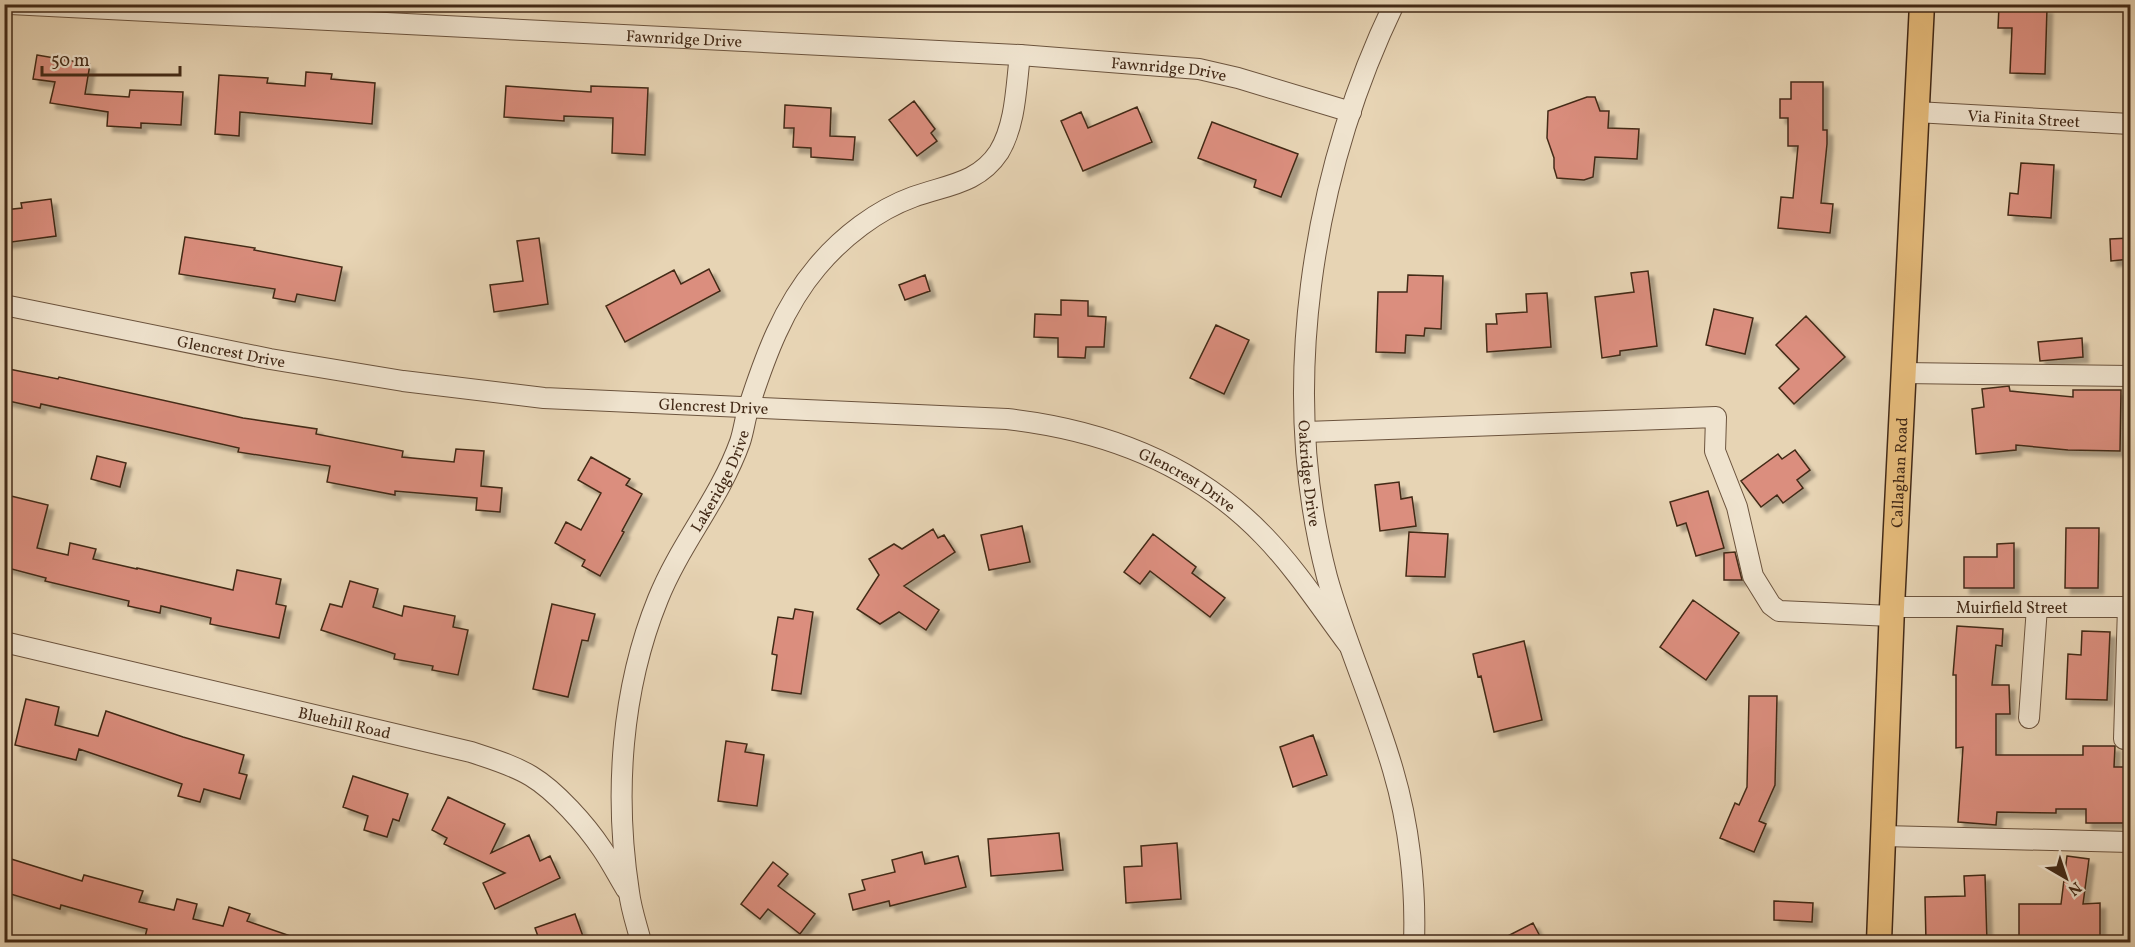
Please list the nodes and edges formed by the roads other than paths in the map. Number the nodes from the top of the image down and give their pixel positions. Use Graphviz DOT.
graph roads {
  1 [pos="10,4"];
  2 [pos="1394,4"];
  3 [pos="1922,4"];
  4 [pos="315,12"];
  5 [pos="1020,55"];
  6 [pos="1351,112"];
  7 [pos="1916,112"];
  8 [pos="2130,124"];
  9 [pos="4,305"];
  10 [pos="1903,373"];
  11 [pos="2130,376"];
  12 [pos="748,408"];
  13 [pos="1306,432"];
  14 [pos="2037,607"];
  15 [pos="2129,607"];
  16 [pos="1892,612"];
  17 [pos="4,642"];
  18 [pos="1348,644"];
  19 [pos="2029,717"];
  20 [pos="2124,739"];
  21 [pos="1883,836"];
  22 [pos="2130,842"];
  23 [pos="629,892"];
  24 [pos="641,942"];
  25 [pos="1414,942"];
  26 [pos="1879,942"];
  1 -- 4 [label="street, Fawnridge Drive"];
  2 -- 6 [label="street, Oakridge Drive"];
  3 -- 7 [label="main road, Callaghan Road"];
  4 -- 5 [label="street, Fawnridge Drive"];
  5 -- 6 [label="street, Fawnridge Drive"];
  5 -- 12 [label="street, Lakeridge Drive"];
  6 -- 13 [label="street, Oakridge Drive"];
  7 -- 8 [label="street, Via Finita Street"];
  7 -- 10 [label="main road, Callaghan Road"];
  9 -- 12 [label="street, Glencrest Drive"];
  10 -- 11 [label="street"];
  10 -- 16 [label="main road, Callaghan Road"];
  12 -- 18 [label="street, Glencrest Drive"];
  12 -- 23 [label="street, Lakeridge Drive"];
  13 -- 16 [label="street, Muirfield Street"];
  13 -- 18 [label="street, Oakridge Drive"];
  14 -- 15 [label="street, Muirfield Street"];
  14 -- 16 [label="street, Muirfield Street"];
  14 -- 19 [label="street"];
  15 -- 20 [label="street"];
  16 -- 21 [label="main road, Callaghan Road"];
  17 -- 23 [label="street, Bluehill Road"];
  18 -- 25 [label="street, Oakridge Drive"];
  21 -- 22 [label="street"];
  21 -- 26 [label="main road, Callaghan Road"];
  23 -- 24 [label="street, Lakeridge Drive"];
}
